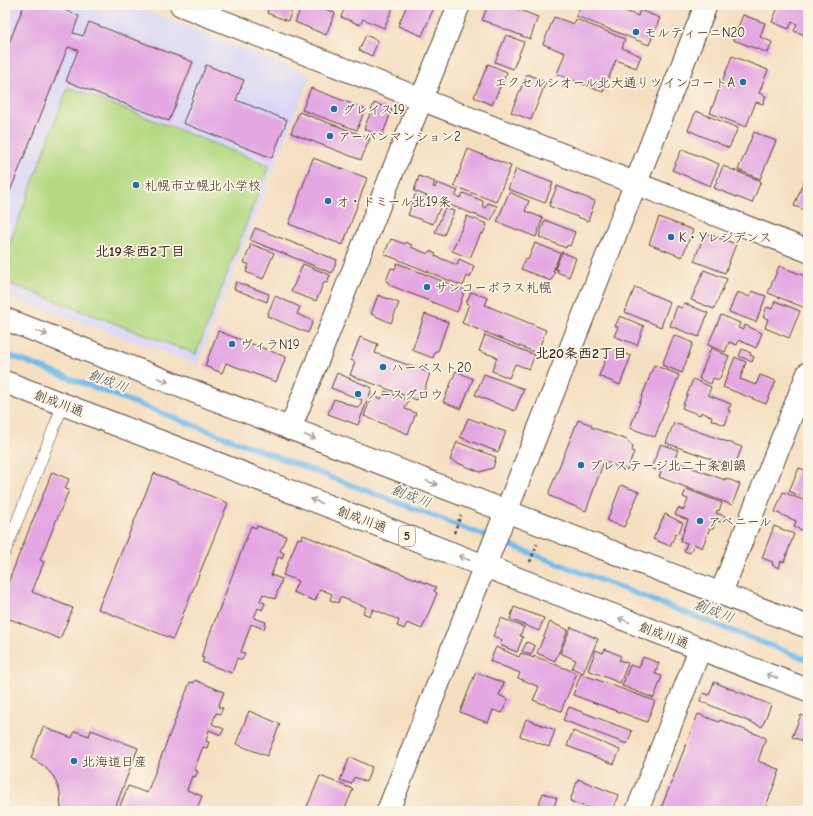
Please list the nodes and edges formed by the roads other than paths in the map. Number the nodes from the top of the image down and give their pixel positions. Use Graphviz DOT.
graph roads {
  1 [pos="181,5"];
  2 [pos="460,5"];
  3 [pos="706,5"];
  4 [pos="219,12"];
  5 [pos="422,100"];
  6 [pos="635,183"];
  7 [pos="808,251"];
  8 [pos="5,319"];
  9 [pos="808,372"];
  10 [pos="5,382"];
  11 [pos="63,405"];
  12 [pos="290,429"];
  13 [pos="504,519"];
  14 [pos="5,552"];
  15 [pos="487,561"];
  16 [pos="722,594"];
  17 [pos="808,627"];
  18 [pos="700,649"];
  19 [pos="808,690"];
  20 [pos="388,811"];
  21 [pos="636,811"];
  1 -- 4 [label="main road"];
  2 -- 5 [label="main road"];
  3 -- 6 [label="main road"];
  4 -- 5 [label="main road"];
  5 -- 6 [label="main road"];
  5 -- 12 [label="main road"];
  6 -- 7 [label="main road"];
  6 -- 13 [label="main road"];
  8 -- 12 [label="main road, one-way"];
  9 -- 16 [label="main road"];
  10 -- 11 [label="main road, 創成川通 / 5"];
  11 -- 14 [label="lane"];
  15 -- 11 [label="main road, 創成川通 / 5, one-way"];
  12 -- 13 [label="main road, one-way"];
  13 -- 15 [label="main road"];
  13 -- 16 [label="main road"];
  18 -- 15 [label="main road, 創成川通 / 5, one-way"];
  15 -- 20 [label="main road"];
  16 -- 17 [label="main road"];
  19 -- 18 [label="main road, 創成川通 / 5, one-way"];
  18 -- 21 [label="main road"];
}
